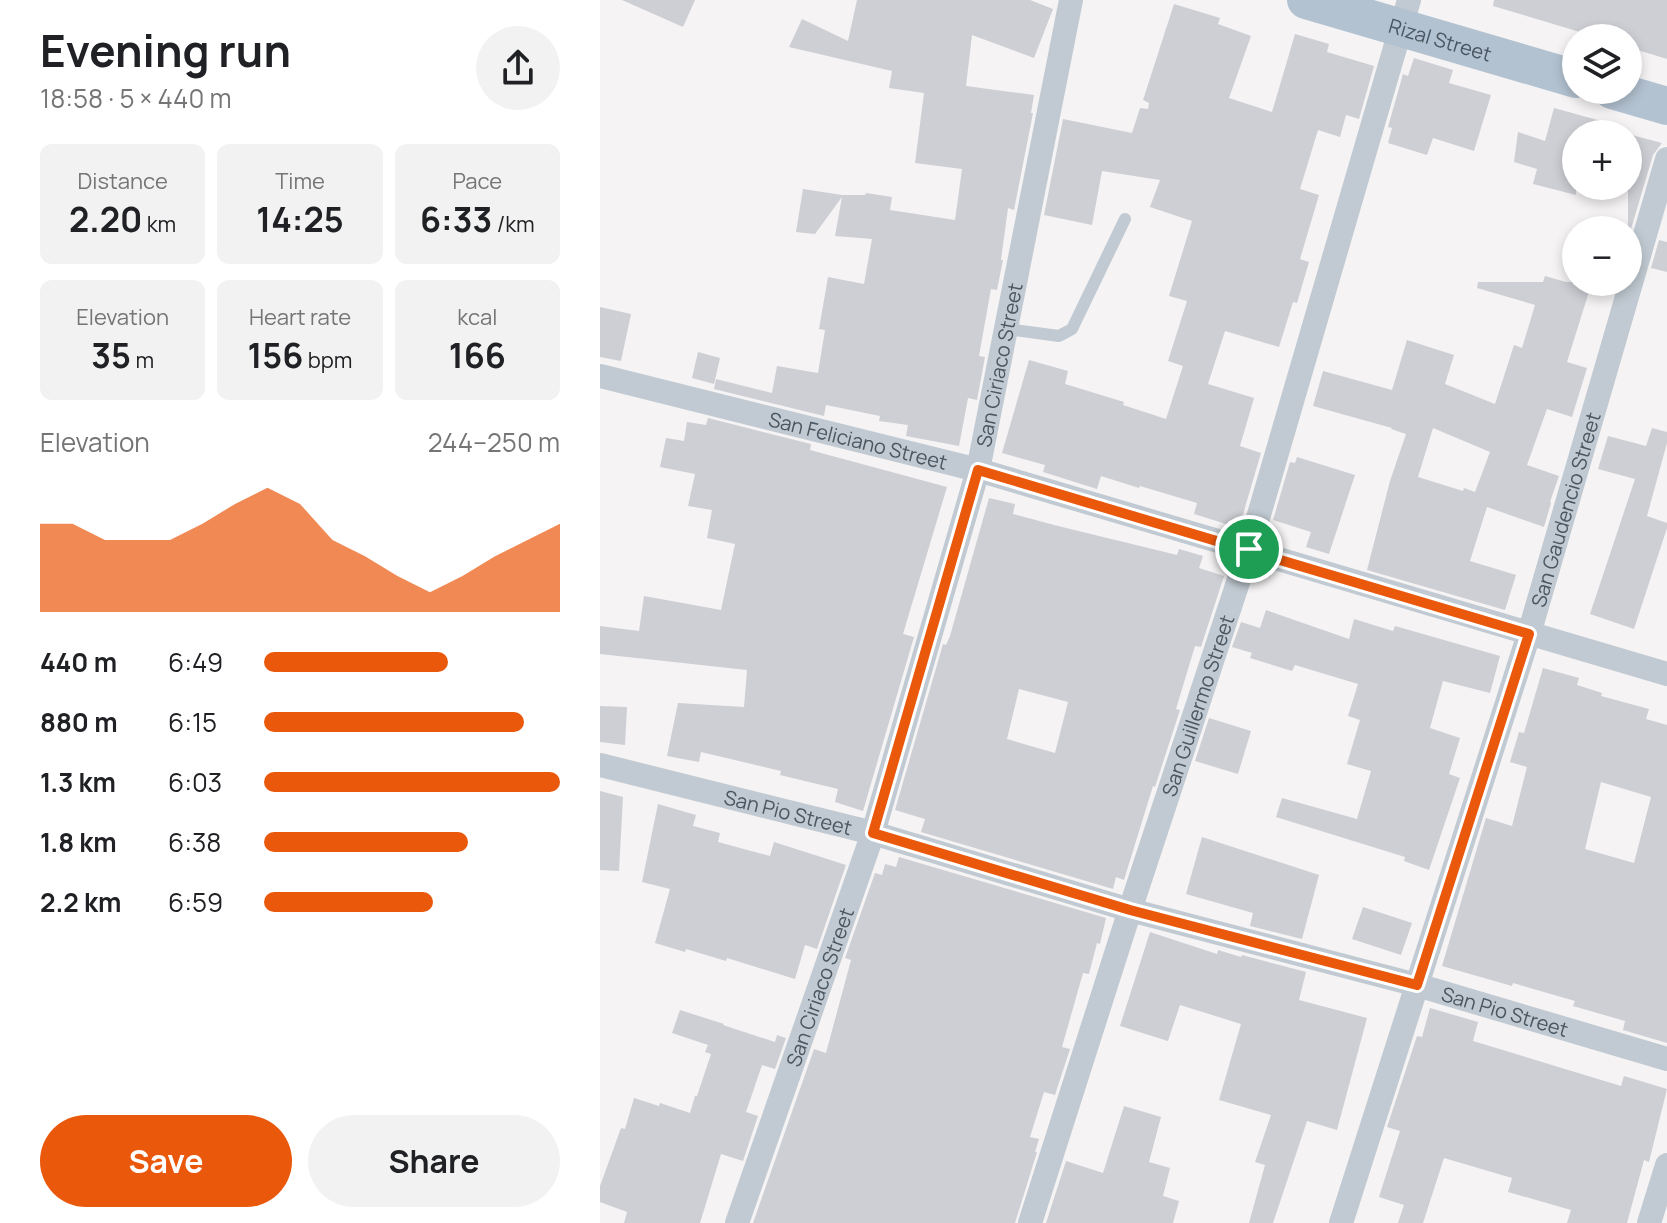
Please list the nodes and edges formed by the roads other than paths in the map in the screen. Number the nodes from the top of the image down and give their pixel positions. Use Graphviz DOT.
graph roads {
  1 [pos="1071,0"];
  2 [pos="1306,0"];
  3 [pos="1405,14"];
  4 [pos="1562,74"];
  5 [pos="1642,99"];
  6 [pos="1667,106"];
  7 [pos="1667,159"];
  8 [pos="1125,219"];
  9 [pos="1006,329"];
  10 [pos="600,376"];
  11 [pos="978,470"];
  12 [pos="1249,549"];
  13 [pos="1529,634"];
  14 [pos="1667,674"];
  15 [pos="600,765"];
  16 [pos="873,833"];
  17 [pos="1130,910"];
  18 [pos="1417,985"];
  19 [pos="1667,1059"];
  20 [pos="1667,1165"];
  21 [pos="737,1223"];
  22 [pos="1030,1223"];
  23 [pos="1341,1223"];
  24 [pos="1649,1223"];
  1 -- 9 [label="street, San Ciriaco Street"];
  2 -- 3 [label="main road, Rizal Street"];
  3 -- 4 [label="main road, Rizal Street"];
  3 -- 12 [label="street, San Guillermo Street"];
  5 -- 6 [label="main road"];
  7 -- 13 [label="street, San Gaudencio Street"];
  8 -- 9 [label="lane"];
  9 -- 11 [label="street, San Ciriaco Street"];
  10 -- 11 [label="street, San Feliciano Street"];
  11 -- 12 [label="street, San Feliciano Street"];
  11 -- 16 [label="street, San Ciriaco Street"];
  12 -- 13 [label="street, San Feliciano Street"];
  12 -- 17 [label="street, San Guillermo Street"];
  13 -- 14 [label="street, San Feliciano Street"];
  13 -- 18 [label="street, San Gaudencio Street"];
  15 -- 16 [label="street, San Pio Street"];
  16 -- 17 [label="street, San Pio Street"];
  16 -- 21 [label="street, San Ciriaco Street"];
  17 -- 18 [label="street, San Pio Street"];
  17 -- 22 [label="street, San Guillermo Street"];
  18 -- 19 [label="street, San Pio Street"];
  18 -- 23 [label="street, San Gaudencio Street"];
  20 -- 24 [label="street"];
}
